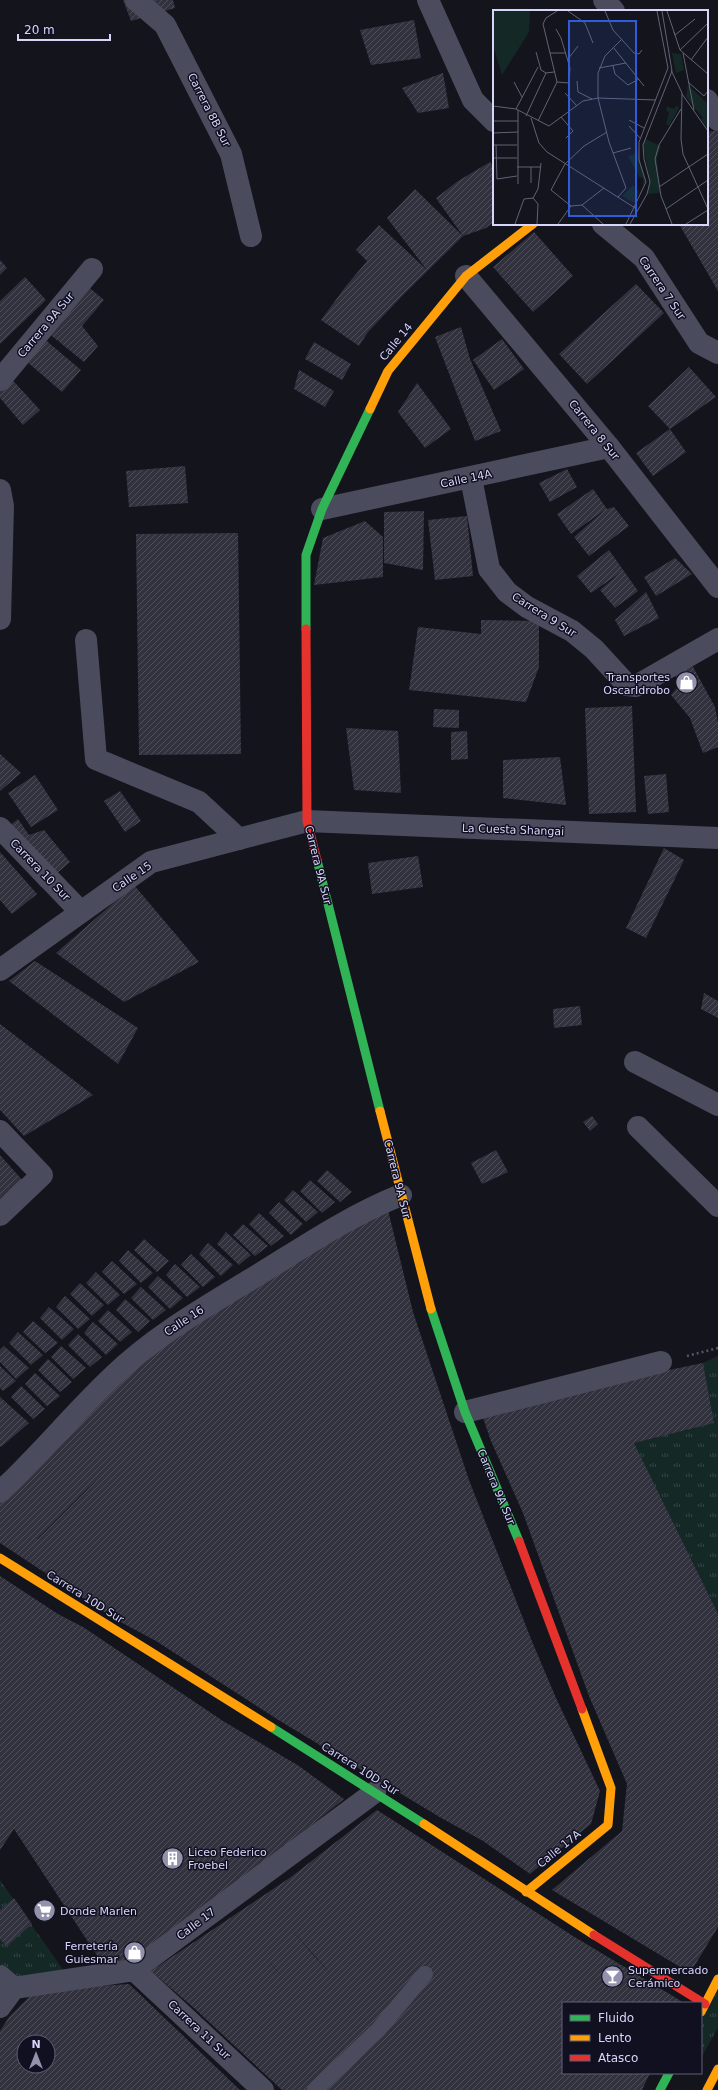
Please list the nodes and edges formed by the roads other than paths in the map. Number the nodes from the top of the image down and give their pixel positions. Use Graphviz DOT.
graph roads {
  1 [pos="136,0"];
  2 [pos="428,0"];
  3 [pos="604,0"];
  4 [pos="613,10"];
  5 [pos="708,102"];
  6 [pos="493,120"];
  7 [pos="718,120"];
  8 [pos="532,225"];
  9 [pos="604,225"];
  10 [pos="251,236"];
  11 [pos="92,269"];
  12 [pos="466,276"];
  13 [pos="718,353"];
  14 [pos="0,380"];
  15 [pos="609,446"];
  16 [pos="471,478"];
  17 [pos="0,490"];
  18 [pos="322,509"];
  19 [pos="718,587"];
  20 [pos="0,619"];
  21 [pos="718,639"];
  22 [pos="86,640"];
  23 [pos="307,821"];
  24 [pos="0,828"];
  25 [pos="718,838"];
  26 [pos="238,839"];
  27 [pos="81,912"];
  28 [pos="0,970"];
  29 [pos="635,1062"];
  30 [pos="718,1105"];
  31 [pos="638,1127"];
  32 [pos="0,1131"];
  33 [pos="400,1195"];
  34 [pos="718,1206"];
  35 [pos="0,1215"];
  36 [pos="661,1362"];
  37 [pos="465,1412"];
  38 [pos="0,1492"];
  39 [pos="0,1558"];
  40 [pos="375,1792"];
  41 [pos="608,1825"];
  42 [pos="526,1892"];
  43 [pos="134,1970"];
  44 [pos="425,1974"];
  45 [pos="718,1979"];
  46 [pos="7,1982"];
  47 [pos="706,2004"];
  48 [pos="0,2007"];
  49 [pos="702,2010"];
  50 [pos="718,2069"];
  51 [pos="668,2074"];
  52 [pos="263,2090"];
  53 [pos="315,2090"];
  54 [pos="660,2090"];
  55 [pos="707,2090"];
  1 -- 10 [label="street, Carrera 8B Sur"];
  2 -- 6 [label="street"];
  3 -- 4 [label="street"];
  5 -- 7 [label="street"];
  8 -- 12 [label="street, Calle 14"];
  9 -- 13 [label="street, Carrera 7 Sur"];
  11 -- 14 [label="street, Carrera 9A Sur"];
  12 -- 15 [label="street, Carrera 8 Sur"];
  12 -- 18 [label="street, Calle 14"];
  15 -- 16 [label="street, Calle 14A"];
  15 -- 19 [label="street, Carrera 8 Sur"];
  16 -- 18 [label="street, Calle 14A"];
  16 -- 21 [label="street, Carrera 9 Sur"];
  17 -- 20 [label="street"];
  18 -- 23 [label="street, Carrera 9A Sur"];
  22 -- 26 [label="street"];
  23 -- 25 [label="street, La Cuesta Shangai"];
  23 -- 26 [label="street, Calle 15"];
  23 -- 33 [label="street, Carrera 9A Sur"];
  24 -- 27 [label="street, Carrera 10 Sur"];
  26 -- 27 [label="street, Calle 15"];
  27 -- 28 [label="street, Calle 15"];
  29 -- 30 [label="street"];
  31 -- 34 [label="street"];
  32 -- 35 [label="street"];
  33 -- 37 [label="street, Carrera 9A Sur"];
  33 -- 38 [label="street, Calle 16"];
  36 -- 37 [label="street"];
  37 -- 41 [label="street, Carrera 9A Sur"];
  39 -- 40 [label="street, Carrera 10D Sur"];
  40 -- 42 [label="street, Carrera 10D Sur"];
  40 -- 43 [label="street, Calle 17"];
  41 -- 42 [label="street, Calle 17A"];
  42 -- 47 [label="street, Carrera 10D Sur"];
  43 -- 46 [label="street, Calle 17"];
  43 -- 52 [label="street, Carrera 11 Sur"];
  44 -- 53 [label="lane"];
  45 -- 47 [label="street"];
  46 -- 48 [label="street, Calle 17"];
  47 -- 49 [label="street"];
  50 -- 55 [label="street"];
  51 -- 54 [label="street"];
}
